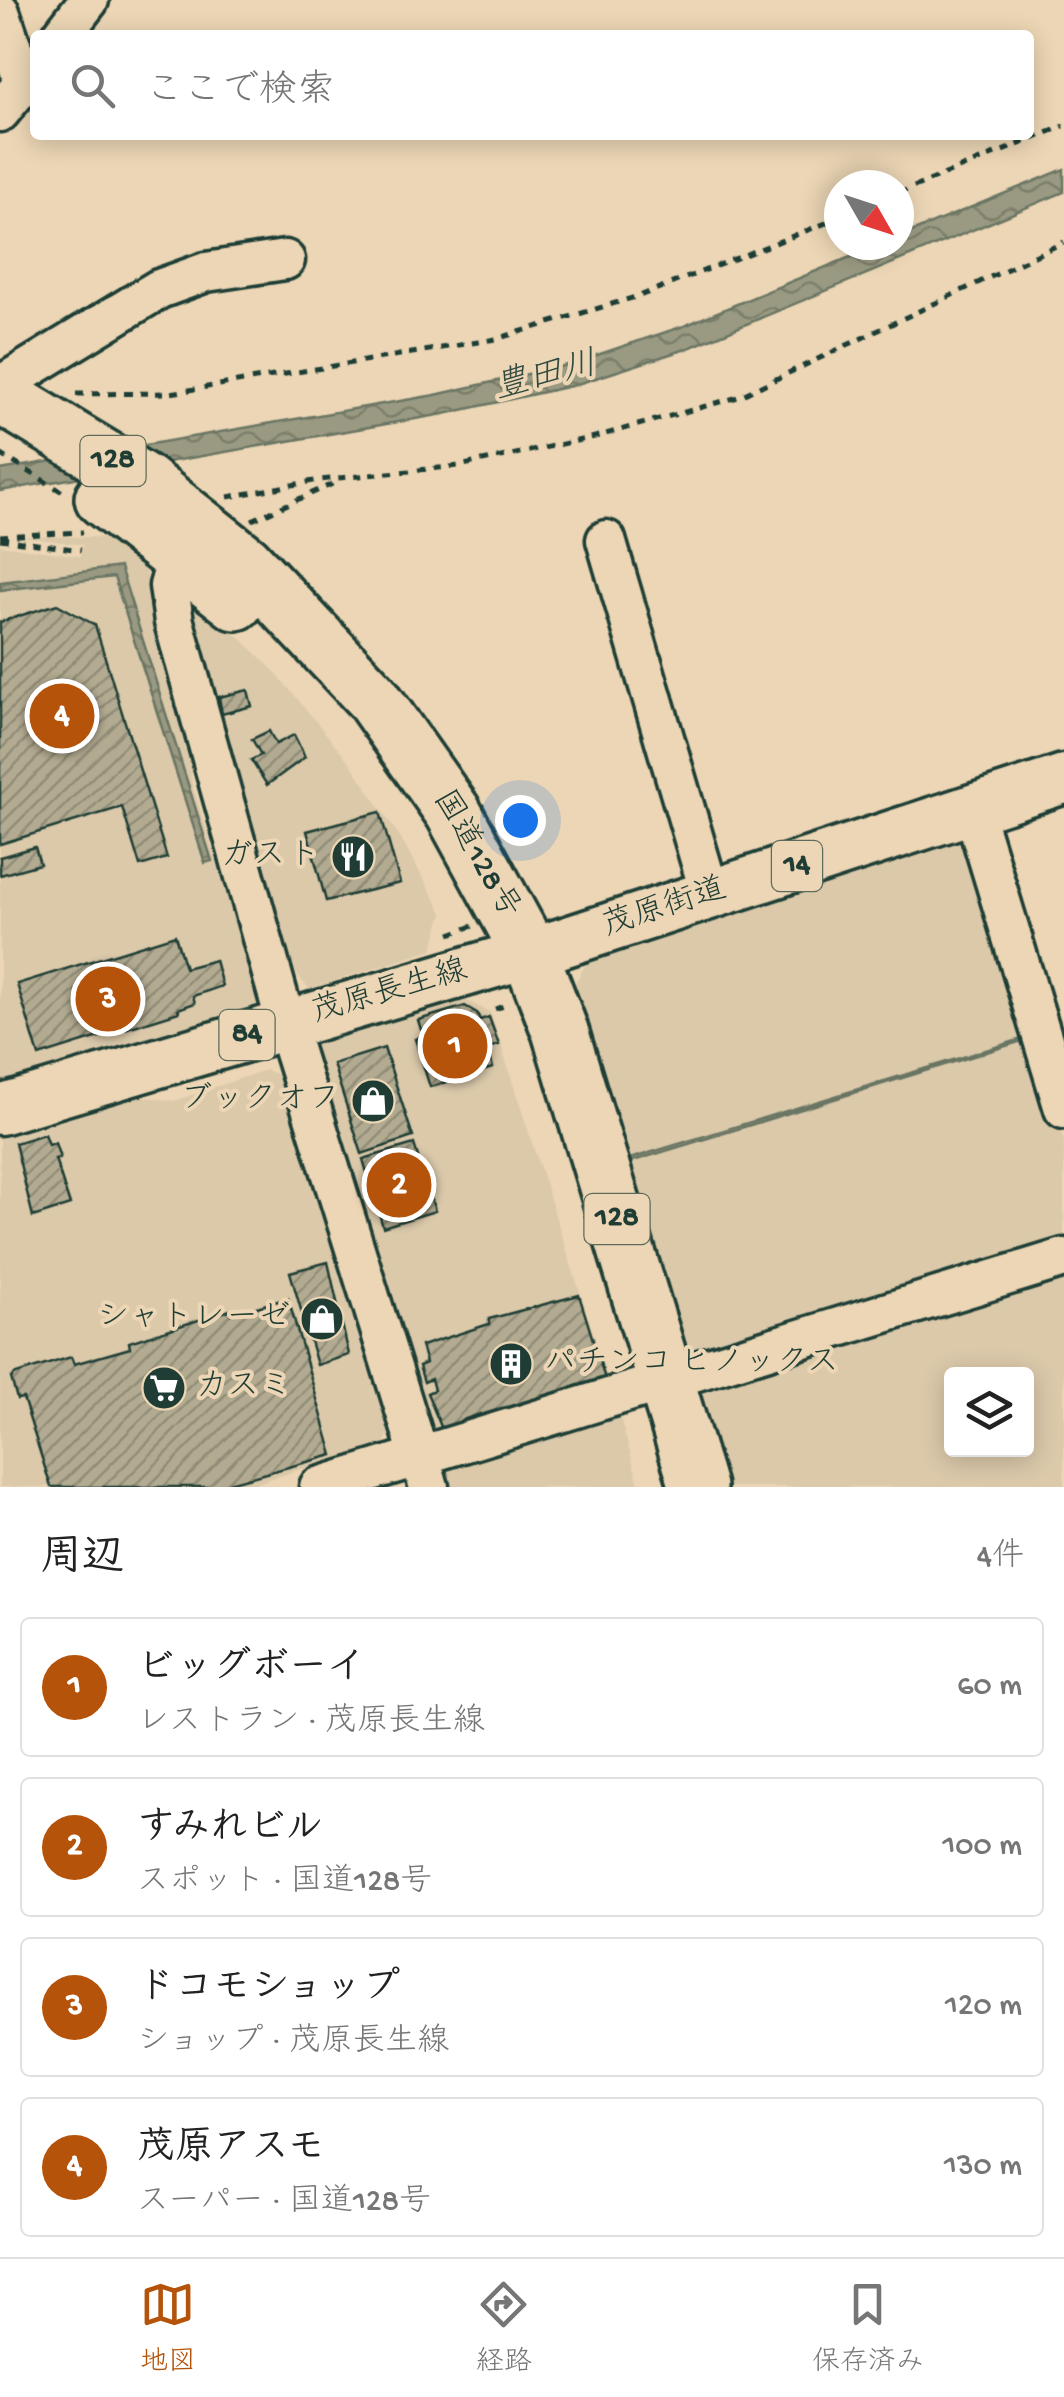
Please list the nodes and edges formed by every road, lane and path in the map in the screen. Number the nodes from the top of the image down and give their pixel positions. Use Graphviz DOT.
graph roads {
  1 [pos="89,0"];
  2 [pos="0,12"];
  3 [pos="66,30"];
  4 [pos="20,88"];
  5 [pos="1064,126"];
  6 [pos="1034,138"];
  7 [pos="1030,140"];
  8 [pos="914,188"];
  9 [pos="824,224"];
  10 [pos="1064,242"];
  11 [pos="285,260"];
  12 [pos="21,404"];
  13 [pos="0,454"];
  14 [pos="340,480"];
  15 [pos="77,501"];
  16 [pos="250,520"];
  17 [pos="114,525"];
  18 [pos="187,529"];
  19 [pos="0,537"];
  20 [pos="606,540"];
  21 [pos="80,550"];
  22 [pos="1064,779"];
  23 [pos="973,808"];
  24 [pos="710,894"];
  25 [pos="512,958"];
  26 [pos="286,1022"];
  27 [pos="1064,1109"];
  28 [pos="0,1110"];
  29 [pos="1064,1258"];
  30 [pos="650,1385"];
  31 [pos="425,1472"];
  32 [pos="320,1487"];
  33 [pos="663,1487"];
  34 [pos="698,1487"];
  1 -- 3 [label="street"];
  2 -- 4 [label="street"];
  5 -- 6 [label="path"];
  7 -- 8 [label="path"];
  9 -- 12 [label="path"];
  10 -- 14 [label="path"];
  11 -- 12 [label="street"];
  12 -- 17 [label="highway, 国道128号 / 128"];
  12 -- 18 [label="highway, 国道128号 / 128"];
  13 -- 15 [label="path"];
  14 -- 16 [label="path"];
  14 -- 18 [label="path"];
  17 -- 18 [label="highway, 国道128号 / 128"];
  17 -- 19 [label="path"];
  18 -- 25 [label="highway, 国道128号 / 128"];
  18 -- 26 [label="street"];
  19 -- 21 [label="path"];
  20 -- 24 [label="street"];
  22 -- 23 [label="main road, 茂原街道 / 14"];
  23 -- 24 [label="main road, 茂原街道 / 14"];
  23 -- 27 [label="street"];
  24 -- 25 [label="main road, 茂原街道 / 14"];
  25 -- 26 [label="main road, 茂原長生線 / 84"];
  25 -- 30 [label="highway, 国道128号 / 128"];
  26 -- 28 [label="main road, 茂原長生線 / 84"];
  26 -- 31 [label="street"];
  29 -- 30 [label="street"];
  30 -- 31 [label="street"];
  30 -- 33 [label="highway, 国道128号 / 128"];
  30 -- 34 [label="highway, 国道128号 / 128"];
  31 -- 32 [label="street"];
}
